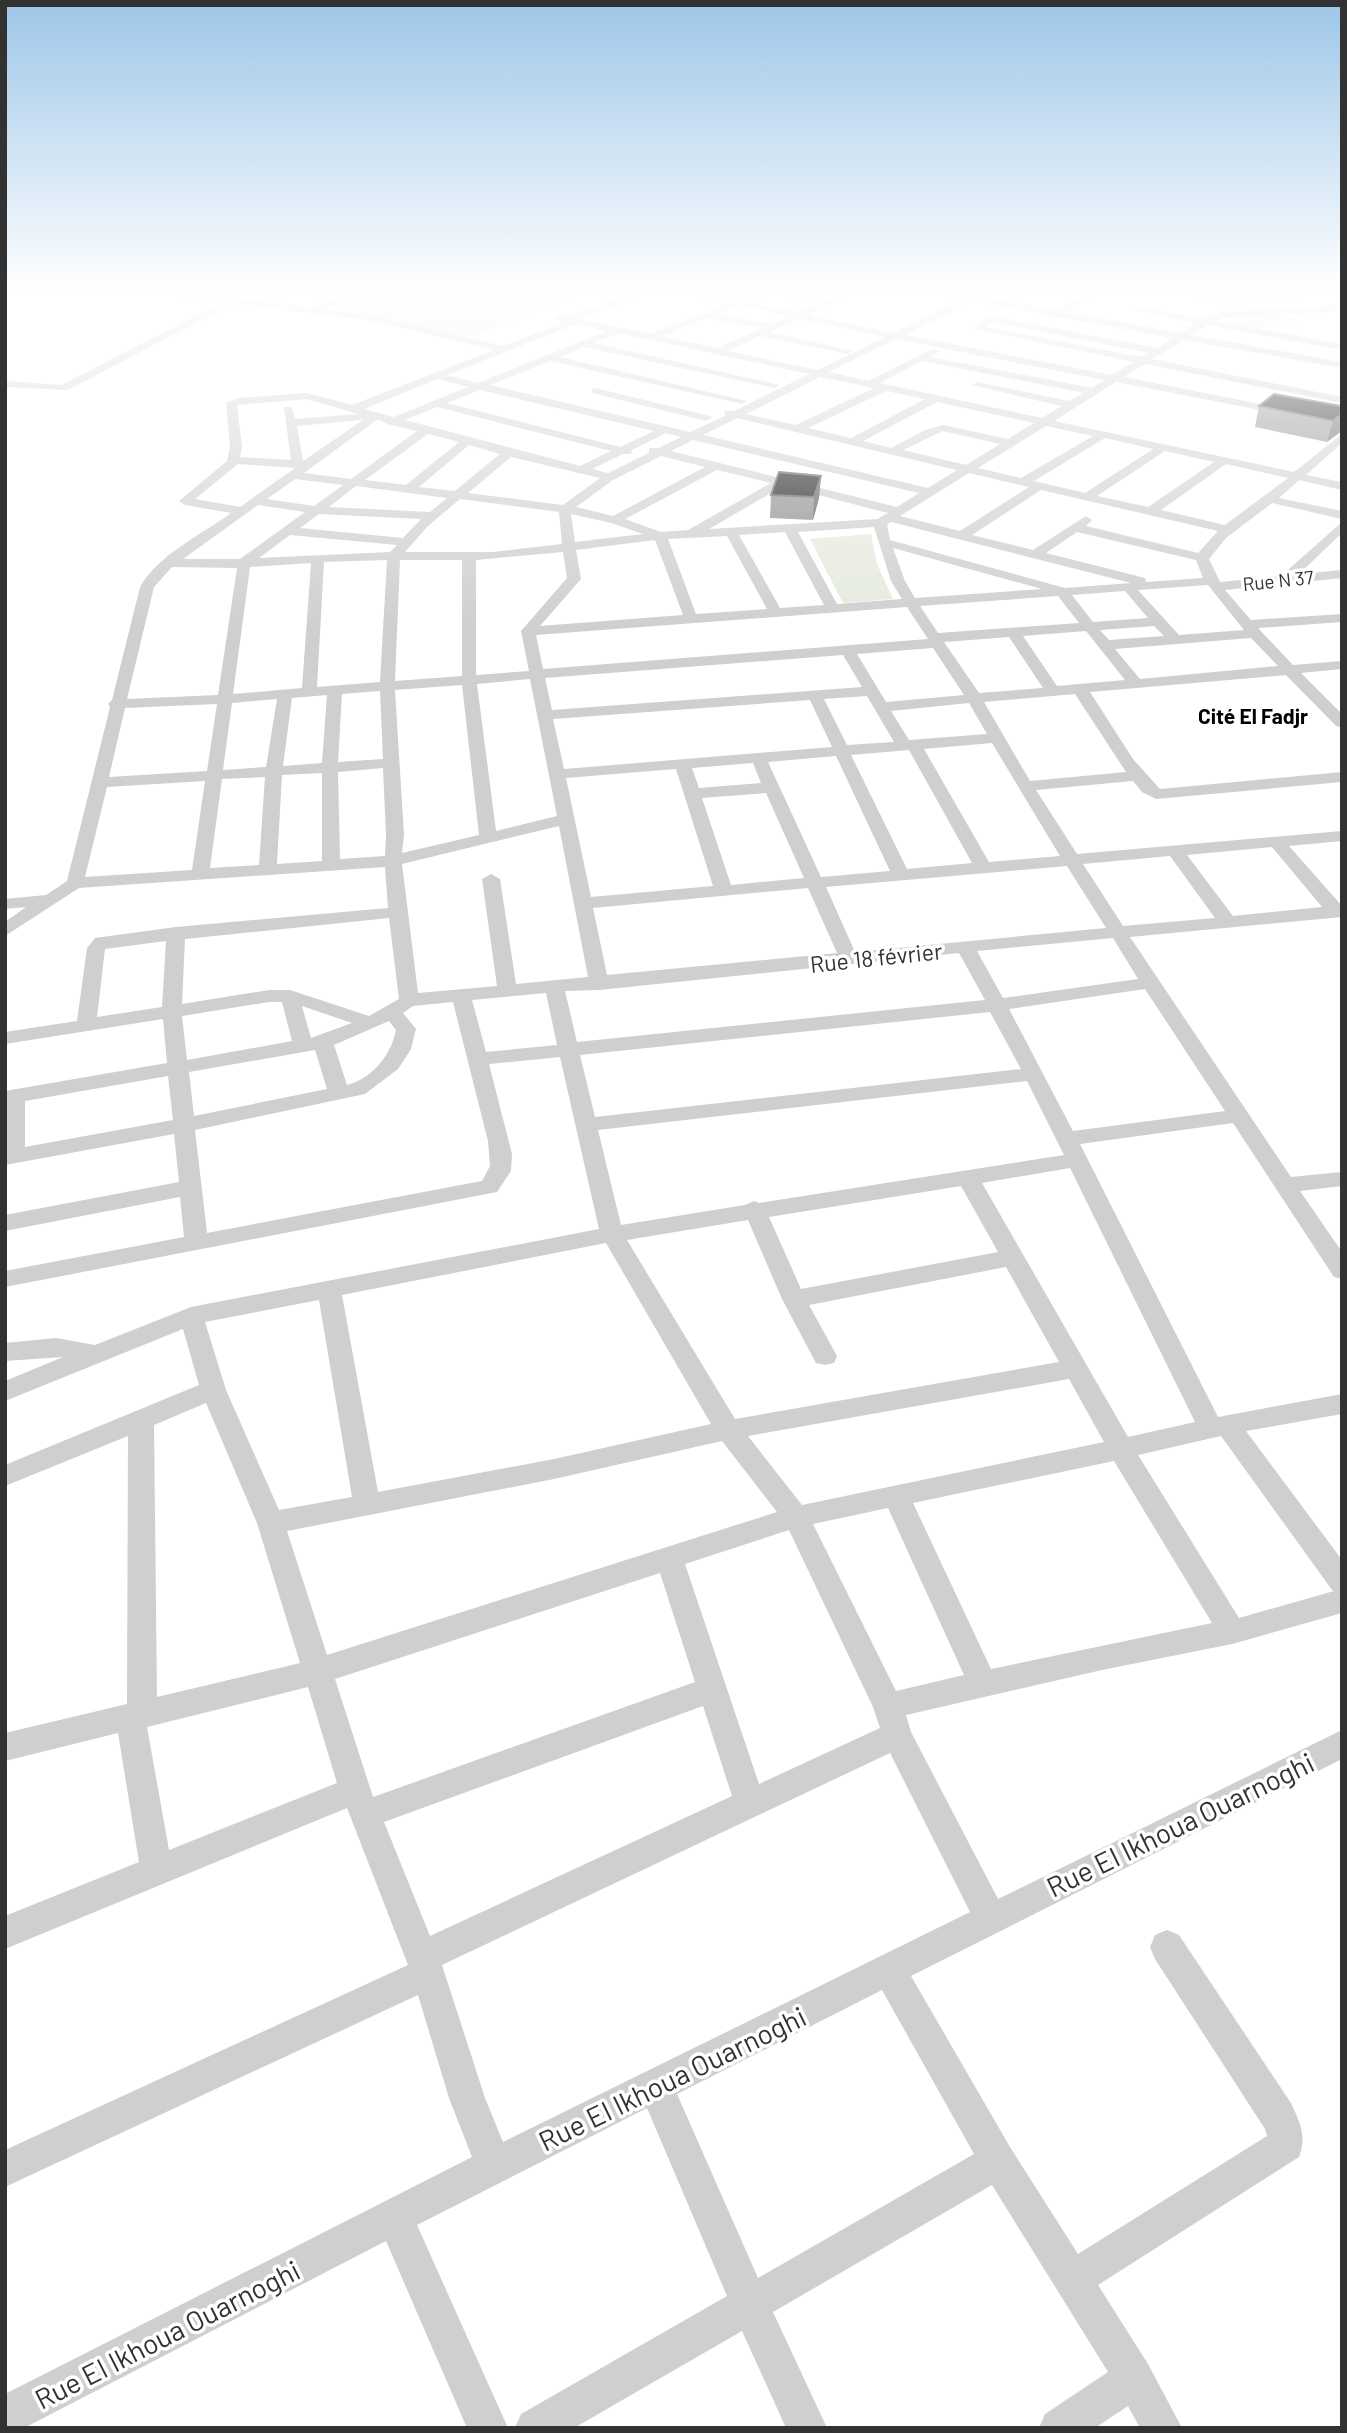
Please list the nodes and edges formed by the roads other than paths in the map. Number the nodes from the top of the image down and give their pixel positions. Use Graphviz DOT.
graph roads {
  1 [pos="231,404"];
  2 [pos="287,404"];
  3 [pos="330,404"];
  4 [pos="366,404"];
  5 [pos="438,404"];
  6 [pos="545,404"];
  7 [pos="571,404"];
  8 [pos="647,404"];
  9 [pos="729,404"];
  10 [pos="733,404"];
  11 [pos="744,404"];
  12 [pos="850,404"];
  13 [pos="933,404"];
  14 [pos="956,404"];
  15 [pos="1071,404"];
  16 [pos="1242,404"];
  17 [pos="562,408"];
  18 [pos="350,410"];
  19 [pos="726,413"];
  20 [pos="372,417"];
  21 [pos="701,417"];
  22 [pos="391,422"];
  23 [pos="291,423"];
  24 [pos="1044,423"];
  25 [pos="1342,423"];
  26 [pos="797,429"];
  27 [pos="662,430"];
  28 [pos="424,431"];
  29 [pos="683,434"];
  30 [pos="1102,435"];
  31 [pos="1342,437"];
  32 [pos="466,442"];
  33 [pos="852,442"];
  34 [pos="912,442"];
  35 [pos="1011,443"];
  36 [pos="1162,448"];
  37 [pos="621,451"];
  38 [pos="651,452"];
  39 [pos="893,452"];
  40 [pos="509,453"];
  41 [pos="634,454"];
  42 [pos="983,459"];
  43 [pos="233,460"];
  44 [pos="1223,461"];
  45 [pos="715,466"];
  46 [pos="300,468"];
  47 [pos="965,469"];
  48 [pos="417,470"];
  49 [pos="582,470"];
  50 [pos="430,472"];
  51 [pos="1295,476"];
  52 [pos="609,477"];
  53 [pos="781,482"];
  54 [pos="1023,482"];
  55 [pos="353,483"];
  56 [pos="1039,486"];
  57 [pos="1342,486"];
  58 [pos="409,489"];
  59 [pos="929,492"];
  60 [pos="457,494"];
  61 [pos="1087,497"];
  62 [pos="1269,499"];
  63 [pos="256,501"];
  64 [pos="1112,503"];
  65 [pos="566,509"];
  66 [pos="317,510"];
  67 [pos="243,511"];
  68 [pos="1150,512"];
  69 [pos="403,514"];
  70 [pos="1342,515"];
  71 [pos="432,516"];
  72 [pos="889,517"];
  73 [pos="615,520"];
  74 [pos="1342,526"];
  75 [pos="1074,527"];
  76 [pos="790,529"];
  77 [pos="1230,530"];
  78 [pos="289,531"];
  79 [pos="731,532"];
  80 [pos="690,535"];
  81 [pos="963,535"];
  82 [pos="660,536"];
  83 [pos="377,539"];
  84 [pos="404,542"];
  85 [pos="884,542"];
  86 [pos="1322,544"];
  87 [pos="569,545"];
  88 [pos="1162,548"];
  89 [pos="1342,548"];
  90 [pos="1037,554"];
  91 [pos="394,556"];
  92 [pos="469,557"];
  93 [pos="1202,558"];
  94 [pos="318,559"];
  95 [pos="169,563"];
  96 [pos="244,563"];
  97 [pos="1336,574"];
  98 [pos="1283,580"];
  99 [pos="1126,582"];
  100 [pos="1213,584"];
  101 [pos="1342,585"];
  102 [pos="1063,593"];
  103 [pos="911,603"];
  104 [pos="833,608"];
  105 [pos="775,612"];
  106 [pos="1342,618"];
  107 [pos="691,619"];
  108 [pos="1158,621"];
  109 [pos="1092,626"];
  110 [pos="1250,629"];
  111 [pos="528,631"];
  112 [pos="1014,633"];
  113 [pos="935,640"];
  114 [pos="1175,640"];
  115 [pos="1106,645"];
  116 [pos="847,649"];
  117 [pos="1342,665"];
  118 [pos="1291,669"];
  119 [pos="536,673"];
  120 [pos="470,679"];
  121 [pos="387,685"];
  122 [pos="1137,685"];
  123 [pos="1080,689"];
  124 [pos="335,691"];
  125 [pos="870,691"];
  126 [pos="1053,691"];
  127 [pos="309,693"];
  128 [pos="285,694"];
  129 [pos="815,695"];
  130 [pos="974,698"];
  131 [pos="225,699"];
  132 [pos="116,704"];
  133 [pos="880,707"];
  134 [pos="545,715"];
  135 [pos="1340,720"];
  136 [pos="996,738"];
  137 [pos="909,745"];
  138 [pos="841,750"];
  139 [pos="758,757"];
  140 [pos="391,763"];
  141 [pos="681,763"];
  142 [pos="330,766"];
  143 [pos="274,769"];
  144 [pos="557,774"];
  145 [pos="215,775"];
  146 [pos="1138,776"];
  147 [pos="1342,777"];
  148 [pos="98,783"];
  149 [pos="1025,786"];
  150 [pos="772,788"];
  151 [pos="692,794"];
  152 [pos="566,819"];
  153 [pos="1342,836"];
  154 [pos="488,838"];
  155 [pos="1277,842"];
  156 [pos="1175,851"];
  157 [pos="1073,860"];
  158 [pos="393,862"];
  159 [pos="331,865"];
  160 [pos="984,869"];
  161 [pos="268,870"];
  162 [pos="200,876"];
  163 [pos="901,876"];
  164 [pos="491,879"];
  165 [pos="75,883"];
  166 [pos="814,884"];
  167 [pos="724,892"];
  168 [pos="49,900"];
  169 [pos="583,903"];
  170 [pos="5,904"];
  171 [pos="399,912"];
  172 [pos="1338,912"];
  173 [pos="1228,922"];
  174 [pos="5,930"];
  175 [pos="177,933"];
  176 [pos="1119,933"];
  177 [pos="966,948"];
  178 [pos="849,959"];
  179 [pos="1149,981"];
  180 [pos="599,984"];
  181 [pos="554,987"];
  182 [pos="508,992"];
  183 [pos="290,996"];
  184 [pos="461,996"];
  185 [pos="998,1005"];
  186 [pos="400,1006"];
  187 [pos="172,1011"];
  188 [pos="370,1023"];
  189 [pos="86,1025"];
  190 [pos="5,1038"];
  191 [pos="313,1044"];
  192 [pos="567,1049"];
  193 [pos="478,1059"];
  194 [pos="178,1067"];
  195 [pos="1034,1074"];
  196 [pos="339,1094"];
  197 [pos="10,1097"];
  198 [pos="1238,1116"];
  199 [pos="184,1125"];
  200 [pos="586,1125"];
  201 [pos="1066,1139"];
  202 [pos="10,1157"];
  203 [pos="1077,1160"];
  204 [pos="968,1178"];
  205 [pos="1342,1178"];
  206 [pos="1285,1185"];
  207 [pos="191,1187"];
  208 [pos="754,1209"];
  209 [pos="5,1223"];
  210 [pos="612,1234"];
  211 [pos="196,1241"];
  212 [pos="1014,1257"];
  213 [pos="1342,1271"];
  214 [pos="5,1279"];
  215 [pos="329,1289"];
  216 [pos="794,1299"];
  217 [pos="191,1316"];
  218 [pos="5,1352"];
  219 [pos="96,1354"];
  220 [pos="825,1356"];
  221 [pos="1076,1368"];
  222 [pos="214,1390"];
  223 [pos="5,1391"];
  224 [pos="1342,1404"];
  225 [pos="141,1419"];
  226 [pos="1219,1426"];
  227 [pos="728,1430"];
  228 [pos="1121,1450"];
  229 [pos="5,1476"];
  230 [pos="896,1496"];
  231 [pos="367,1505"];
  232 [pos="796,1517"];
  233 [pos="271,1523"];
  234 [pos="670,1558"];
  235 [pos="1342,1582"];
  236 [pos="1342,1601"];
  237 [pos="1232,1632"];
  238 [pos="319,1671"];
  239 [pos="982,1684"];
  240 [pos="712,1689"];
  241 [pos="136,1716"];
  242 [pos="892,1721"];
  243 [pos="1342,1744"];
  244 [pos="5,1747"];
  245 [pos="360,1802"];
  246 [pos="750,1804"];
  247 [pos="157,1872"];
  248 [pos="990,1918"];
  249 [pos="5,1933"];
  250 [pos="1167,1947"];
  251 [pos="425,1965"];
  252 [pos="889,1969"];
  253 [pos="656,2087"];
  254 [pos="997,2160"];
  255 [pos="494,2166"];
  256 [pos="5,2169"];
  257 [pos="395,2219"];
  258 [pos="1072,2278"];
  259 [pos="749,2303"];
  260 [pos="1134,2378"];
  261 [pos="5,2416"];
  262 [pos="488,2428"];
  263 [pos="535,2428"];
  264 [pos="807,2428"];
  265 [pos="1059,2428"];
  266 [pos="1162,2428"];
  1 -- 43 [label="street"];
  2 -- 23 [label="street"];
  3 -- 18 [label="street"];
  4 -- 18 [label="street"];
  5 -- 22 [label="street"];
  5 -- 37 [label="street"];
  6 -- 17 [label="street"];
  7 -- 17 [label="street"];
  8 -- 21 [label="street"];
  9 -- 21 [label="street"];
  10 -- 19 [label="street"];
  11 -- 19 [label="street"];
  12 -- 26 [label="street"];
  13 -- 33 [label="street"];
  14 -- 24 [label="street"];
  15 -- 24 [label="street"];
  16 -- 25 [label="street"];
  17 -- 27 [label="street"];
  18 -- 20 [label="street"];
  19 -- 21 [label="street"];
  19 -- 26 [label="street"];
  19 -- 29 [label="street"];
  20 -- 22 [label="street"];
  20 -- 23 [label="street"];
  20 -- 46 [label="street"];
  21 -- 27 [label="street"];
  21 -- 29 [label="street"];
  22 -- 28 [label="street"];
  23 -- 46 [label="street"];
  24 -- 30 [label="street"];
  24 -- 35 [label="street"];
  26 -- 33 [label="street"];
  27 -- 29 [label="street"];
  27 -- 37 [label="street"];
  28 -- 32 [label="street"];
  28 -- 55 [label="street"];
  29 -- 38 [label="street"];
  29 -- 59 [label="street"];
  30 -- 36 [label="street"];
  30 -- 54 [label="street"];
  31 -- 51 [label="street"];
  32 -- 40 [label="street"];
  32 -- 50 [label="street"];
  33 -- 39 [label="street"];
  34 -- 35 [label="street"];
  34 -- 39 [label="street"];
  34 -- 42 [label="street"];
  35 -- 42 [label="street"];
  36 -- 44 [label="street"];
  36 -- 61 [label="street"];
  37 -- 41 [label="street"];
  37 -- 49 [label="street"];
  38 -- 41 [label="street"];
  38 -- 45 [label="street"];
  38 -- 52 [label="street"];
  39 -- 47 [label="street"];
  40 -- 49 [label="street"];
  40 -- 60 [label="street"];
  41 -- 52 [label="street"];
  42 -- 47 [label="street"];
  43 -- 46 [label="street"];
  43 -- 67 [label="street"];
  44 -- 51 [label="street"];
  44 -- 68 [label="street"];
  45 -- 53 [label="street"];
  45 -- 73 [label="street"];
  46 -- 55 [label="street"];
  46 -- 63 [label="street"];
  47 -- 54 [label="street"];
  47 -- 59 [label="street"];
  48 -- 50 [label="street"];
  49 -- 52 [label="street"];
  50 -- 58 [label="street"];
  51 -- 57 [label="street"];
  51 -- 62 [label="street"];
  52 -- 65 [label="street"];
  53 -- 72 [label="street"];
  53 -- 80 [label="street"];
  54 -- 56 [label="street"];
  55 -- 58 [label="street"];
  55 -- 66 [label="street"];
  56 -- 61 [label="street"];
  56 -- 81 [label="street"];
  58 -- 60 [label="street"];
  59 -- 72 [label="street"];
  60 -- 65 [label="street"];
  60 -- 71 [label="street"];
  61 -- 64 [label="street"];
  62 -- 70 [label="street"];
  62 -- 77 [label="street"];
  63 -- 66 [label="street"];
  63 -- 67 [label="street"];
  64 -- 68 [label="street"];
  64 -- 75 [label="street"];
  65 -- 73 [label="street"];
  65 -- 87 [label="street"];
  66 -- 69 [label="street"];
  66 -- 78 [label="street"];
  67 -- 95 [label="street"];
  68 -- 77 [label="street"];
  69 -- 71 [label="street"];
  69 -- 83 [label="street"];
  71 -- 84 [label="street"];
  72 -- 76 [label="street"];
  72 -- 81 [label="street"];
  72 -- 85 [label="street"];
  73 -- 82 [label="street"];
  74 -- 86 [label="street"];
  75 -- 88 [label="street"];
  75 -- 90 [label="street"];
  76 -- 79 [label="street"];
  76 -- 104 [label="street"];
  77 -- 93 [label="street"];
  78 -- 83 [label="street"];
  78 -- 96 [label="street"];
  79 -- 80 [label="street"];
  79 -- 105 [label="street"];
  80 -- 82 [label="street"];
  81 -- 90 [label="street"];
  82 -- 87 [label="street"];
  82 -- 107 [label="street"];
  83 -- 84 [label="street"];
  84 -- 91 [label="street"];
  85 -- 102 [label="street"];
  85 -- 103 [label="street"];
  86 -- 89 [label="street"];
  86 -- 98 [label="street"];
  87 -- 92 [label="street"];
  87 -- 111 [label="street"];
  88 -- 93 [label="street"];
  88 -- 99 [label="street"];
  90 -- 99 [label="street"];
  91 -- 92 [label="street"];
  91 -- 94 [label="street"];
  91 -- 121 [label="street"];
  92 -- 120 [label="street"];
  93 -- 100 [label="street"];
  94 -- 96 [label="street"];
  94 -- 127 [label="street"];
  95 -- 96 [label="street"];
  95 -- 132 [label="street"];
  96 -- 131 [label="street"];
  97 -- 98 [label="street, Rue N 37"];
  97 -- 101 [label="street"];
  98 -- 100 [label="street, Rue N 37"];
  99 -- 100 [label="street, Rue N 37"];
  99 -- 102 [label="street, Rue N 37"];
  99 -- 108 [label="street"];
  100 -- 110 [label="street"];
  102 -- 103 [label="street, Rue N 37"];
  102 -- 109 [label="street"];
  103 -- 104 [label="street"];
  103 -- 113 [label="street"];
  104 -- 105 [label="street"];
  105 -- 107 [label="street"];
  106 -- 110 [label="street"];
  107 -- 111 [label="street"];
  108 -- 109 [label="street"];
  108 -- 114 [label="street"];
  109 -- 112 [label="street"];
  109 -- 115 [label="street"];
  110 -- 114 [label="street"];
  110 -- 118 [label="street"];
  111 -- 119 [label="street"];
  112 -- 113 [label="street"];
  112 -- 126 [label="street"];
  113 -- 116 [label="street"];
  113 -- 130 [label="street"];
  114 -- 115 [label="street"];
  115 -- 122 [label="street"];
  116 -- 119 [label="street"];
  116 -- 125 [label="street"];
  117 -- 118 [label="street"];
  118 -- 122 [label="street"];
  118 -- 135 [label="street"];
  119 -- 120 [label="street"];
  119 -- 134 [label="street"];
  120 -- 121 [label="street"];
  120 -- 154 [label="street"];
  121 -- 124 [label="street"];
  121 -- 140 [label="street"];
  122 -- 123 [label="street"];
  123 -- 126 [label="street"];
  123 -- 146 [label="street"];
  124 -- 127 [label="street"];
  124 -- 142 [label="street"];
  125 -- 129 [label="street"];
  125 -- 133 [label="street"];
  126 -- 130 [label="street"];
  127 -- 128 [label="street"];
  128 -- 131 [label="street"];
  128 -- 143 [label="street"];
  129 -- 134 [label="street"];
  129 -- 138 [label="street"];
  130 -- 133 [label="street"];
  130 -- 136 [label="street"];
  131 -- 132 [label="street"];
  131 -- 145 [label="street"];
  132 -- 148 [label="street"];
  133 -- 137 [label="street"];
  134 -- 144 [label="street"];
  136 -- 137 [label="street"];
  136 -- 149 [label="street"];
  137 -- 138 [label="street"];
  137 -- 160 [label="street"];
  138 -- 139 [label="street"];
  138 -- 163 [label="street"];
  139 -- 141 [label="street"];
  139 -- 150 [label="street"];
  140 -- 142 [label="street"];
  140 -- 158 [label="street"];
  141 -- 144 [label="street"];
  141 -- 151 [label="street"];
  142 -- 143 [label="street"];
  142 -- 159 [label="street"];
  143 -- 145 [label="street"];
  143 -- 161 [label="street"];
  144 -- 152 [label="street"];
  145 -- 148 [label="street"];
  145 -- 162 [label="street"];
  146 -- 147 [label="street"];
  146 -- 149 [label="street"];
  148 -- 165 [label="street"];
  149 -- 157 [label="street"];
  150 -- 151 [label="street"];
  150 -- 166 [label="street"];
  151 -- 167 [label="street"];
  152 -- 154 [label="street"];
  152 -- 169 [label="street"];
  153 -- 155 [label="street"];
  154 -- 158 [label="street"];
  155 -- 156 [label="street"];
  155 -- 172 [label="street"];
  156 -- 157 [label="street"];
  156 -- 173 [label="street"];
  157 -- 160 [label="street"];
  157 -- 176 [label="street"];
  158 -- 159 [label="street"];
  158 -- 171 [label="street"];
  159 -- 161 [label="street"];
  160 -- 163 [label="street"];
  161 -- 162 [label="street"];
  162 -- 165 [label="street"];
  163 -- 166 [label="street"];
  164 -- 182 [label="street"];
  165 -- 168 [label="street"];
  166 -- 167 [label="street"];
  166 -- 178 [label="street"];
  167 -- 169 [label="street"];
  168 -- 170 [label="street"];
  168 -- 174 [label="street"];
  169 -- 180 [label="street"];
  171 -- 175 [label="street"];
  171 -- 186 [label="street"];
  172 -- 173 [label="street, Rue 18 février"];
  173 -- 176 [label="street, Rue 18 février"];
  175 -- 187 [label="street"];
  175 -- 189 [label="street"];
  176 -- 177 [label="street, Rue 18 février"];
  176 -- 179 [label="street"];
  177 -- 178 [label="street, Rue 18 février"];
  177 -- 185 [label="street"];
  178 -- 180 [label="street, Rue 18 février"];
  179 -- 185 [label="street"];
  179 -- 198 [label="street"];
  180 -- 181 [label="street, Rue 18 février"];
  181 -- 182 [label="street, Rue 18 février"];
  181 -- 192 [label="street"];
  182 -- 184 [label="street, Rue 18 février"];
  183 -- 187 [label="street"];
  183 -- 188 [label="street"];
  183 -- 191 [label="street"];
  184 -- 186 [label="street, Rue 18 février"];
  184 -- 193 [label="street"];
  185 -- 192 [label="street"];
  185 -- 195 [label="street"];
  186 -- 188 [label="street"];
  186 -- 196 [label="street"];
  187 -- 189 [label="street"];
  187 -- 194 [label="street"];
  188 -- 191 [label="street"];
  189 -- 190 [label="street"];
  191 -- 194 [label="street"];
  191 -- 196 [label="street"];
  192 -- 193 [label="street"];
  192 -- 200 [label="street"];
  193 -- 211 [label="street"];
  194 -- 197 [label="street"];
  194 -- 199 [label="street"];
  195 -- 200 [label="street"];
  195 -- 201 [label="street"];
  196 -- 199 [label="street"];
  197 -- 202 [label="street"];
  198 -- 201 [label="street"];
  198 -- 206 [label="street"];
  199 -- 202 [label="street"];
  199 -- 207 [label="street"];
  200 -- 210 [label="street"];
  201 -- 203 [label="street"];
  203 -- 204 [label="street"];
  203 -- 226 [label="street"];
  204 -- 208 [label="street"];
  204 -- 212 [label="street"];
  205 -- 206 [label="street"];
  206 -- 213 [label="street"];
  207 -- 209 [label="street"];
  207 -- 211 [label="street"];
  208 -- 210 [label="street"];
  208 -- 216 [label="street"];
  210 -- 215 [label="street"];
  210 -- 227 [label="street"];
  211 -- 214 [label="street"];
  212 -- 216 [label="street"];
  212 -- 221 [label="street"];
  215 -- 217 [label="street"];
  215 -- 231 [label="street"];
  216 -- 220 [label="street"];
  217 -- 219 [label="street"];
  217 -- 222 [label="street"];
  218 -- 219 [label="street"];
  219 -- 223 [label="street"];
  221 -- 227 [label="street"];
  221 -- 228 [label="street"];
  222 -- 225 [label="street"];
  222 -- 233 [label="street"];
  224 -- 226 [label="street"];
  225 -- 229 [label="street"];
  225 -- 241 [label="street"];
  226 -- 228 [label="street"];
  226 -- 235 [label="street"];
  227 -- 231 [label="street"];
  227 -- 232 [label="street"];
  228 -- 230 [label="street"];
  228 -- 237 [label="street"];
  230 -- 232 [label="street"];
  230 -- 239 [label="street"];
  231 -- 233 [label="street"];
  232 -- 234 [label="street"];
  232 -- 242 [label="street"];
  233 -- 238 [label="street"];
  234 -- 238 [label="street"];
  234 -- 240 [label="street"];
  236 -- 237 [label="street"];
  237 -- 239 [label="street"];
  238 -- 241 [label="street"];
  238 -- 245 [label="street"];
  239 -- 242 [label="street"];
  240 -- 245 [label="street"];
  240 -- 246 [label="street"];
  241 -- 244 [label="street"];
  241 -- 247 [label="street"];
  242 -- 246 [label="street"];
  242 -- 248 [label="street"];
  243 -- 248 [label="street, Rue EI Ikhoua Ouarnoghi"];
  245 -- 247 [label="street"];
  245 -- 251 [label="street"];
  246 -- 251 [label="street"];
  247 -- 249 [label="street"];
  248 -- 252 [label="street, Rue EI Ikhoua Ouarnoghi"];
  250 -- 258 [label="street"];
  251 -- 255 [label="street"];
  251 -- 256 [label="street"];
  252 -- 253 [label="street, Rue EI Ikhoua Ouarnoghi"];
  252 -- 254 [label="street"];
  253 -- 255 [label="street, Rue EI Ikhoua Ouarnoghi"];
  253 -- 259 [label="street"];
  254 -- 258 [label="street"];
  254 -- 259 [label="street"];
  255 -- 257 [label="street, Rue EI Ikhoua Ouarnoghi"];
  257 -- 261 [label="street, Rue EI Ikhoua Ouarnoghi"];
  257 -- 262 [label="street"];
  258 -- 260 [label="street"];
  259 -- 263 [label="street"];
  259 -- 264 [label="street"];
  260 -- 265 [label="street"];
  260 -- 266 [label="street"];
}
